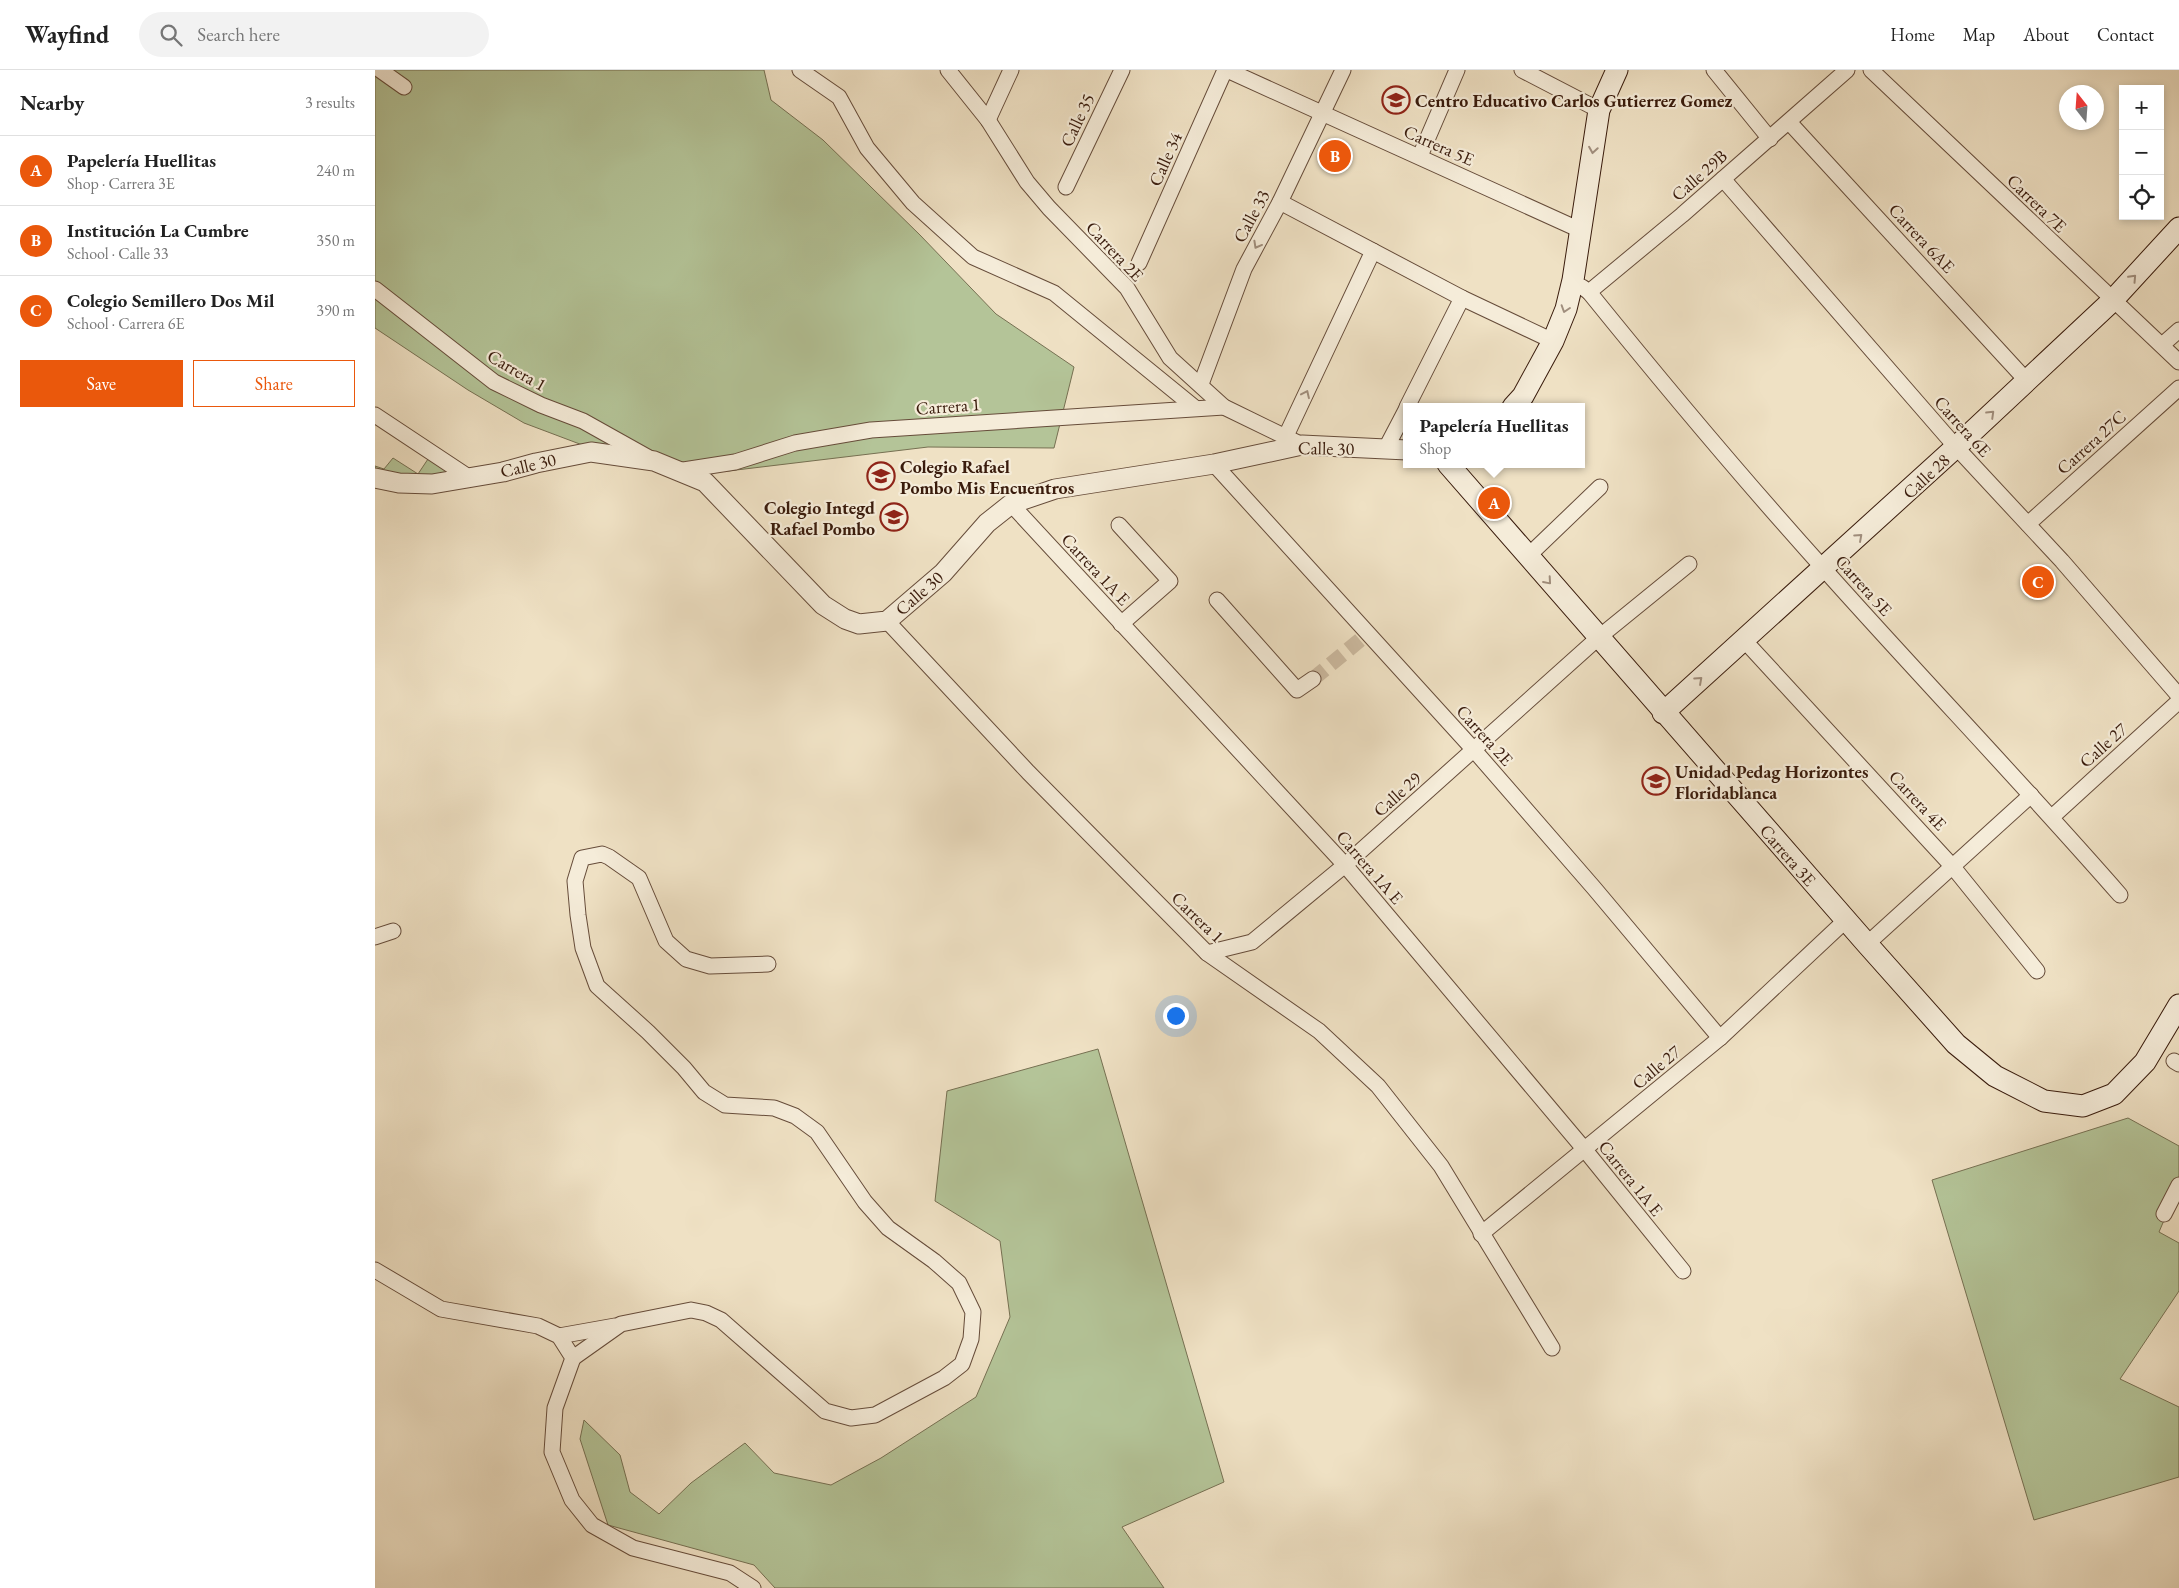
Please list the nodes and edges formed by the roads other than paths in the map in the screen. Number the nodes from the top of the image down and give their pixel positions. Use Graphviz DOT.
graph roads {
  1 [pos="380,70"];
  2 [pos="800,70"];
  3 [pos="948,70"];
  4 [pos="1011,70"];
  5 [pos="1122,70"];
  6 [pos="1226,70"];
  7 [pos="1343,70"];
  8 [pos="1457,70"];
  9 [pos="1522,70"];
  10 [pos="1617,70"];
  11 [pos="1713,70"];
  12 [pos="1847,70"];
  13 [pos="1871,70"];
  14 [pos="404,87"];
  15 [pos="1599,110"];
  16 [pos="1321,114"];
  17 [pos="988,120"];
  18 [pos="1789,122"];
  19 [pos="1770,138"];
  20 [pos="1420,156"];
  21 [pos="1723,179"];
  22 [pos="1066,187"];
  23 [pos="1280,202"];
  24 [pos="2179,228"];
  25 [pos="1580,230"];
  26 [pos="1373,251"];
  27 [pos="1139,263"];
  28 [pos="1581,286"];
  29 [pos="375,289"];
  30 [pos="1462,298"];
  31 [pos="2112,301"];
  32 [pos="2179,330"];
  33 [pos="1553,341"];
  34 [pos="2162,345"];
  35 [pos="2179,362"];
  36 [pos="2026,380"];
  37 [pos="1203,386"];
  38 [pos="2179,388"];
  39 [pos="1410,403"];
  40 [pos="1517,403"];
  41 [pos="1224,406"];
  42 [pos="1197,408"];
  43 [pos="375,415"];
  44 [pos="1403,416"];
  45 [pos="1293,441"];
  46 [pos="1957,447"];
  47 [pos="1385,450"];
  48 [pos="1403,450"];
  49 [pos="655,461"];
  50 [pos="1214,464"];
  51 [pos="1456,468"];
  52 [pos="677,471"];
  53 [pos="375,478"];
  54 [pos="471,478"];
  55 [pos="1600,487"];
  56 [pos="1011,504"];
  57 [pos="2027,524"];
  58 [pos="1119,525"];
  59 [pos="1527,557"];
  60 [pos="1689,564"];
  61 [pos="1824,569"];
  62 [pos="1217,600"];
  63 [pos="887,621"];
  64 [pos="1121,624"];
  65 [pos="1598,638"];
  66 [pos="1743,639"];
  67 [pos="1313,679"];
  68 [pos="2179,696"];
  69 [pos="2179,701"];
  70 [pos="1663,713"];
  71 [pos="1474,750"];
  72 [pos="2031,795"];
  73 [pos="2052,817"];
  74 [pos="1345,865"];
  75 [pos="1953,867"];
  76 [pos="2120,895"];
  77 [pos="1846,920"];
  78 [pos="393,931"];
  79 [pos="375,937"];
  80 [pos="1867,944"];
  81 [pos="1207,953"];
  82 [pos="768,964"];
  83 [pos="2037,971"];
  84 [pos="2179,1005"];
  85 [pos="1720,1038"];
  86 [pos="1585,1150"];
  87 [pos="2179,1186"];
  88 [pos="2164,1214"];
  89 [pos="1481,1234"];
  90 [pos="375,1270"];
  91 [pos="1683,1271"];
  92 [pos="621,1324"];
  93 [pos="559,1336"];
  94 [pos="1552,1348"];
  95 [pos="573,1358"];
  96 [pos="753,1588"];
  1 -- 14 [label="street"];
  2 -- 42 [label="street"];
  3 -- 17 [label="street, Carrera 2E"];
  4 -- 17 [label="street"];
  5 -- 22 [label="street, Calle 35"];
  6 -- 16 [label="street, Carrera 5E"];
  6 -- 27 [label="street, Calle 34"];
  7 -- 16 [label="street, Calle 33"];
  8 -- 20 [label="street"];
  9 -- 15 [label="street"];
  10 -- 15 [label="main road"];
  11 -- 19 [label="street"];
  12 -- 18 [label="street, Calle 29B"];
  13 -- 31 [label="street, Carrera 7E"];
  15 -- 25 [label="main road, one-way"];
  16 -- 20 [label="street, Carrera 5E"];
  16 -- 23 [label="street, Calle 33"];
  17 -- 37 [label="street, Carrera 2E"];
  18 -- 19 [label="street, Calle 29B"];
  18 -- 36 [label="street, Carrera 6AE"];
  19 -- 21 [label="street, Calle 29B"];
  20 -- 25 [label="street, Carrera 5E"];
  21 -- 28 [label="street, Calle 29B"];
  21 -- 46 [label="street, Carrera 6E"];
  23 -- 26 [label="street"];
  23 -- 37 [label="street, Calle 33, one-way"];
  31 -- 24 [label="main road, Calle 28, one-way"];
  25 -- 28 [label="main road"];
  26 -- 30 [label="street"];
  45 -- 26 [label="street, one-way"];
  28 -- 33 [label="main road, one-way"];
  28 -- 61 [label="street, Carrera 5E"];
  29 -- 49 [label="street, Carrera 1"];
  30 -- 33 [label="street"];
  30 -- 39 [label="street"];
  31 -- 34 [label="street, Carrera 7E"];
  31 -- 36 [label="main road, Calle 28"];
  32 -- 34 [label="street"];
  33 -- 40 [label="main road"];
  34 -- 35 [label="street, Carrera 7E"];
  46 -- 36 [label="main road, Calle 28, one-way"];
  37 -- 41 [label="street, Carrera 2E"];
  37 -- 42 [label="street, Calle 33"];
  38 -- 57 [label="street, Carrera 27C"];
  41 -- 42 [label="street, Carrera 1"];
  41 -- 45 [label="street, Carrera 2E"];
  42 -- 52 [label="street, Carrera 1"];
  43 -- 54 [label="street"];
  44 -- 47 [label="street"];
  45 -- 47 [label="street, Calle 30"];
  45 -- 50 [label="street, Calle 30"];
  46 -- 57 [label="street, Carrera 6E"];
  61 -- 46 [label="main road, Calle 28, one-way"];
  47 -- 48 [label="street, Calle 30"];
  49 -- 52 [label="street, Calle 30"];
  49 -- 54 [label="street, Calle 30"];
  50 -- 56 [label="street, Calle 30"];
  50 -- 71 [label="street, Carrera 2E"];
  51 -- 59 [label="main road, Carrera 3E"];
  52 -- 63 [label="street, Calle 30"];
  53 -- 54 [label="street, Calle 30"];
  55 -- 59 [label="street"];
  56 -- 63 [label="street, Calle 30"];
  56 -- 64 [label="street, Carrera 1A E"];
  57 -- 68 [label="street, Carrera 6E"];
  58 -- 64 [label="street"];
  59 -- 65 [label="main road, Carrera 3E, one-way"];
  60 -- 65 [label="street, Calle 29"];
  61 -- 66 [label="main road, Calle 28"];
  61 -- 72 [label="street, Carrera 5E"];
  62 -- 67 [label="street"];
  63 -- 81 [label="street, Carrera 1"];
  64 -- 74 [label="street, Carrera 1A E"];
  65 -- 70 [label="main road, Carrera 3E"];
  65 -- 71 [label="street, Calle 29"];
  70 -- 66 [label="main road, Calle 28, one-way"];
  66 -- 75 [label="street, Carrera 4E"];
  69 -- 73 [label="street, Calle 27"];
  70 -- 77 [label="main road, Carrera 3E"];
  71 -- 74 [label="street, Calle 29"];
  71 -- 85 [label="street, Carrera 2E"];
  72 -- 73 [label="street, Carrera 5E"];
  72 -- 75 [label="street"];
  73 -- 76 [label="street, Carrera 5E"];
  74 -- 81 [label="street, Calle 29"];
  74 -- 86 [label="street, Carrera 1A E"];
  75 -- 80 [label="street"];
  75 -- 83 [label="street, Carrera 4E"];
  77 -- 80 [label="main road, Carrera 3E"];
  77 -- 85 [label="street, Calle 27"];
  78 -- 79 [label="street"];
  80 -- 84 [label="main road, Carrera 3E"];
  81 -- 89 [label="street, Carrera 1"];
  82 -- 92 [label="street"];
  85 -- 86 [label="street, Calle 27"];
  86 -- 89 [label="street, Calle 27"];
  86 -- 91 [label="street, Carrera 1A E"];
  87 -- 88 [label="street"];
  89 -- 94 [label="street, Carrera 1"];
  90 -- 93 [label="street"];
  92 -- 93 [label="street"];
  92 -- 95 [label="street"];
  93 -- 95 [label="street"];
  95 -- 96 [label="street"];
}
